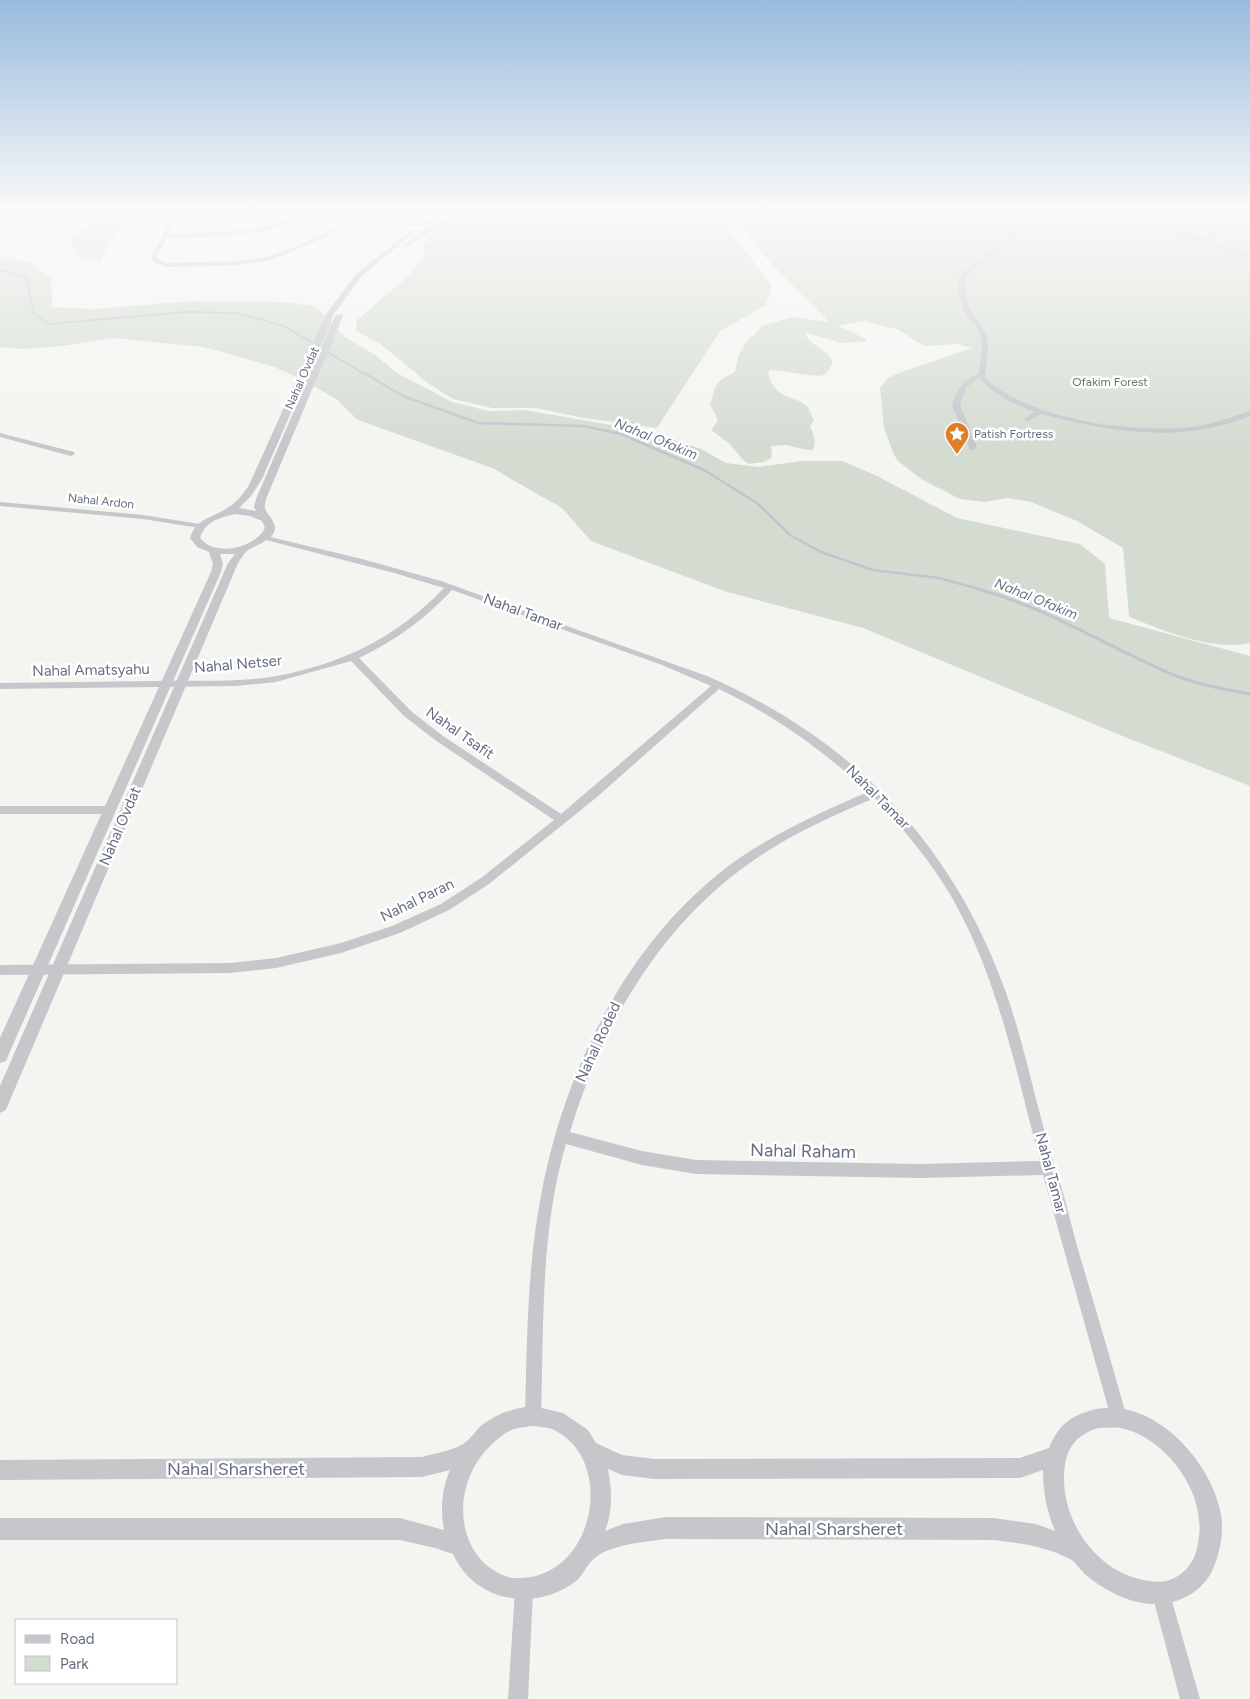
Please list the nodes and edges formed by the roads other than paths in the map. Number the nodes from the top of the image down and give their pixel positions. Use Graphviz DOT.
graph roads {
  1 [pos="346,288"];
  2 [pos="357,288"];
  3 [pos="962,288"];
  4 [pos="982,375"];
  5 [pos="1041,411"];
  6 [pos="1250,413"];
  7 [pos="1028,419"];
  8 [pos="0,435"];
  9 [pos="973,448"];
  10 [pos="71,454"];
  11 [pos="0,504"];
  12 [pos="226,513"];
  13 [pos="263,516"];
  14 [pos="200,526"];
  15 [pos="265,537"];
  16 [pos="242,549"];
  17 [pos="213,550"];
  18 [pos="450,587"];
  19 [pos="354,657"];
  20 [pos="166,684"];
  21 [pos="182,684"];
  22 [pos="718,685"];
  23 [pos="0,686"];
  24 [pos="876,793"];
  25 [pos="0,810"];
  26 [pos="109,810"];
  27 [pos="562,820"];
  28 [pos="0,970"];
  29 [pos="38,970"];
  30 [pos="58,970"];
  31 [pos="0,1056"];
  32 [pos="0,1105"];
  33 [pos="561,1136"];
  34 [pos="1049,1168"];
  35 [pos="533,1416"];
  36 [pos="1119,1418"];
  37 [pos="590,1451"];
  38 [pos="469,1452"];
  39 [pos="1055,1456"];
  40 [pos="0,1470"];
  41 [pos="0,1529"];
  42 [pos="460,1546"];
  43 [pos="588,1549"];
  44 [pos="1079,1551"];
  45 [pos="524,1590"];
  46 [pos="1161,1594"];
  47 [pos="518,1699"];
  48 [pos="1190,1699"];
  1 -- 12 [label="street, Nahal Ovdat"];
  2 -- 13 [label="street, Nahal Ovdat"];
  3 -- 4 [label="street"];
  4 -- 5 [label="street"];
  4 -- 9 [label="street"];
  5 -- 6 [label="street"];
  5 -- 7 [label="street"];
  8 -- 10 [label="street"];
  11 -- 14 [label="street, Nahal Ardon"];
  12 -- 13 [label="street"];
  12 -- 14 [label="street"];
  13 -- 15 [label="street, Nahal Ovdat"];
  14 -- 17 [label="street"];
  15 -- 16 [label="street"];
  15 -- 18 [label="street, Nahal Tamar"];
  16 -- 17 [label="street"];
  16 -- 21 [label="street, Nahal Ovdat"];
  17 -- 20 [label="street, Nahal Ovdat"];
  18 -- 19 [label="street, Nahal Netser"];
  18 -- 22 [label="street, Nahal Tamar"];
  19 -- 21 [label="street, Nahal Netser"];
  19 -- 27 [label="street, Nahal Tsafit"];
  20 -- 21 [label="street, Nahal Amatsyahu"];
  20 -- 23 [label="street, Nahal Amatsyahu"];
  20 -- 26 [label="street, Nahal Ovdat"];
  21 -- 30 [label="street, Nahal Ovdat"];
  22 -- 24 [label="street, Nahal Tamar"];
  22 -- 27 [label="street, Nahal Paran"];
  24 -- 33 [label="street, Nahal Roded"];
  24 -- 34 [label="street, Nahal Tamar"];
  25 -- 26 [label="street"];
  26 -- 29 [label="street, Nahal Ovdat"];
  27 -- 30 [label="street, Nahal Paran"];
  28 -- 29 [label="street, Nahal Paran"];
  29 -- 30 [label="street, Nahal Paran"];
  29 -- 31 [label="street, Nahal Ovdat"];
  30 -- 32 [label="street, Nahal Ovdat"];
  33 -- 34 [label="street, Nahal Raham"];
  33 -- 35 [label="street, Nahal Roded"];
  34 -- 36 [label="street, Nahal Tamar"];
  35 -- 37 [label="street"];
  35 -- 38 [label="street"];
  36 -- 39 [label="street"];
  36 -- 46 [label="street"];
  37 -- 39 [label="street"];
  37 -- 43 [label="street"];
  38 -- 40 [label="street, Nahal Sharsheret"];
  38 -- 42 [label="street"];
  39 -- 44 [label="street"];
  41 -- 42 [label="street"];
  42 -- 45 [label="street"];
  43 -- 44 [label="street, Nahal Sharsheret"];
  43 -- 45 [label="street"];
  44 -- 46 [label="street"];
  45 -- 47 [label="street"];
  46 -- 48 [label="street"];
}
